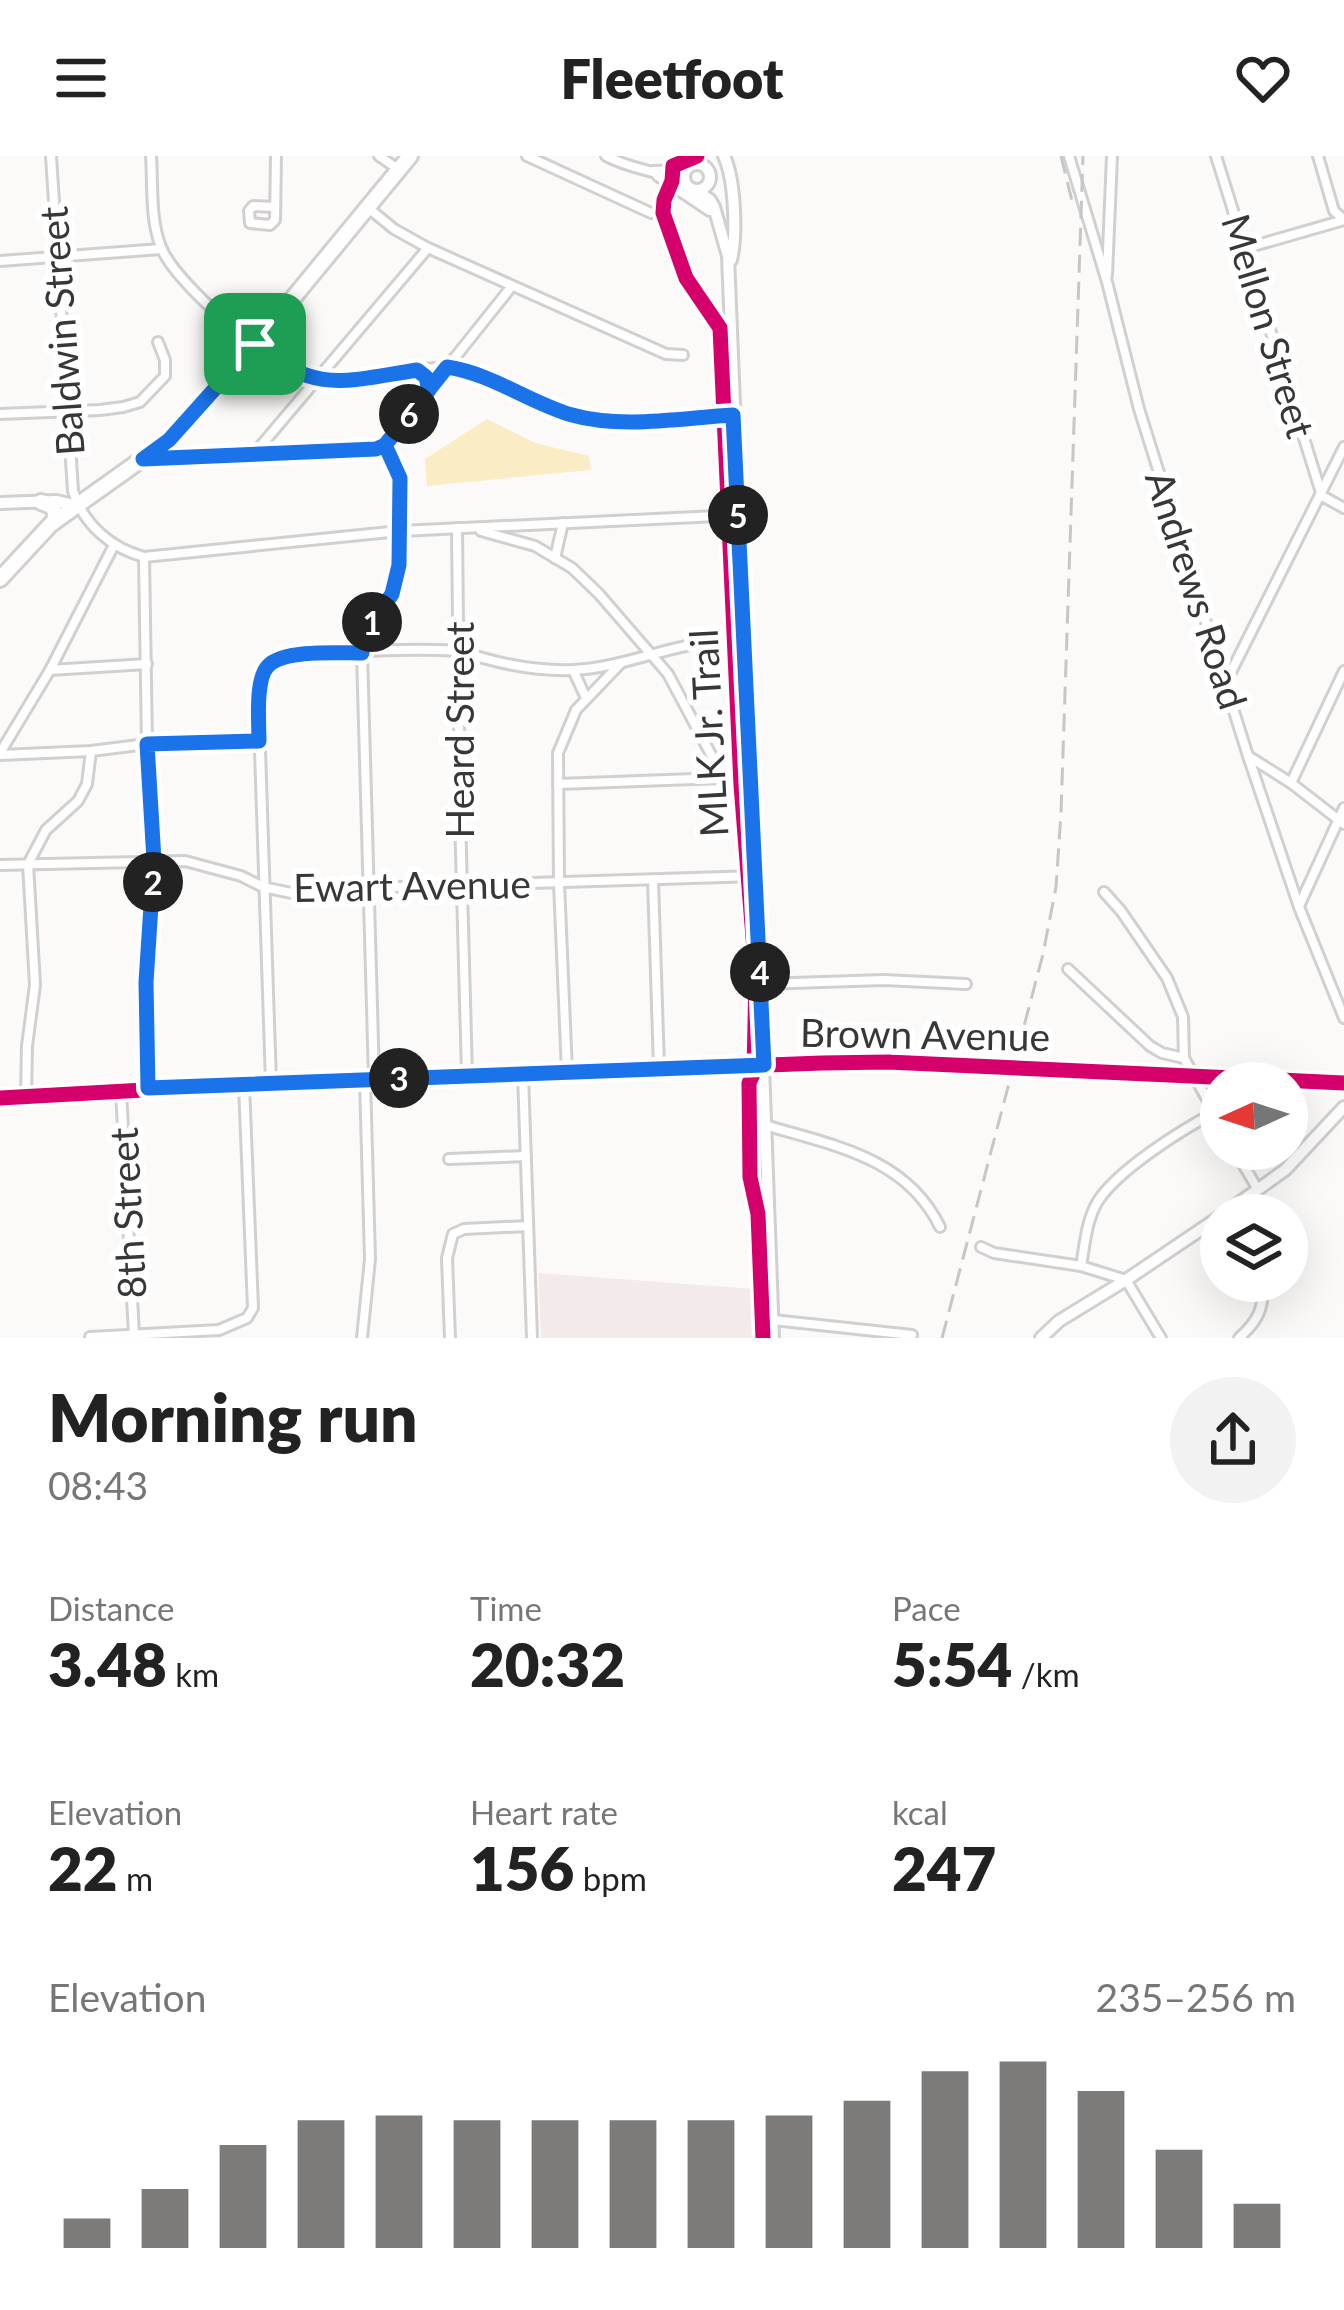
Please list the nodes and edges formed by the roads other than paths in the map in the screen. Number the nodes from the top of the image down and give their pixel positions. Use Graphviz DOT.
graph roads {
  1 [pos="51,156"];
  2 [pos="151,156"];
  3 [pos="276,156"];
  4 [pos="379,156"];
  5 [pos="410,156"];
  6 [pos="526,156"];
  7 [pos="606,156"];
  8 [pos="719,156"];
  9 [pos="1069,156"];
  10 [pos="1112,156"];
  11 [pos="1216,156"];
  12 [pos="1318,156"];
  13 [pos="399,170"];
  14 [pos="652,173"];
  15 [pos="698,174"];
  16 [pos="275,207"];
  17 [pos="367,207"];
  18 [pos="651,213"];
  19 [pos="1343,219"];
  20 [pos="428,248"];
  21 [pos="161,249"];
  22 [pos="1243,249"];
  23 [pos="58,257"];
  24 [pos="0,261"];
  25 [pos="728,268"];
  26 [pos="1107,282"];
  27 [pos="512,286"];
  28 [pos="158,342"];
  29 [pos="255,344"];
  30 [pos="683,355"];
  31 [pos="447,367"];
  32 [pos="417,370"];
  33 [pos="318,380"];
  34 [pos="429,390"];
  35 [pos="68,410"];
  36 [pos="0,414"];
  37 [pos="733,415"];
  38 [pos="385,445"];
  39 [pos="1344,447"];
  40 [pos="253,455"];
  41 [pos="143,459"];
  42 [pos="1322,496"];
  43 [pos="41,502"];
  44 [pos="0,503"];
  45 [pos="78,506"];
  46 [pos="1344,508"];
  47 [pos="738,514"];
  48 [pos="54,522"];
  49 [pos="563,523"];
  50 [pos="462,528"];
  51 [pos="400,531"];
  52 [pos="114,545"];
  53 [pos="144,557"];
  54 [pos="555,558"];
  55 [pos="0,579"];
  56 [pos="745,641"];
  57 [pos="460,650"];
  58 [pos="362,653"];
  59 [pos="653,655"];
  60 [pos="147,664"];
  61 [pos="620,664"];
  62 [pos="50,670"];
  63 [pos="573,670"];
  64 [pos="1344,671"];
  65 [pos="1226,683"];
  66 [pos="586,698"];
  67 [pos="259,741"];
  68 [pos="147,744"];
  69 [pos="91,751"];
  70 [pos="0,754"];
  71 [pos="1248,756"];
  72 [pos="723,777"];
  73 [pos="749,777"];
  74 [pos="1291,783"];
  75 [pos="558,784"];
  76 [pos="1344,808"];
  77 [pos="1341,822"];
  78 [pos="154,860"];
  79 [pos="28,864"];
  80 [pos="0,865"];
  81 [pos="757,876"];
  82 [pos="653,880"];
  83 [pos="559,883"];
  84 [pos="461,886"];
  85 [pos="263,887"];
  86 [pos="368,888"];
  87 [pos="1104,892"];
  88 [pos="1299,907"];
  89 [pos="1068,969"];
  90 [pos="760,984"];
  91 [pos="966,984"];
  92 [pos="1344,1018"];
  93 [pos="1184,1058"];
  94 [pos="764,1065"];
  95 [pos="659,1070"];
  96 [pos="567,1073"];
  97 [pos="523,1074"];
  98 [pos="467,1076"];
  99 [pos="370,1079"];
  100 [pos="1342,1082"];
  101 [pos="272,1083"];
  102 [pos="244,1084"];
  103 [pos="1200,1087"];
  104 [pos="148,1088"];
  105 [pos="121,1090"];
  106 [pos="26,1097"];
  107 [pos="0,1098"];
  108 [pos="1344,1107"];
  109 [pos="1200,1121"];
  110 [pos="765,1125"];
  111 [pos="526,1156"];
  112 [pos="448,1159"];
  113 [pos="1246,1170"];
  114 [pos="1257,1188"];
  115 [pos="1249,1194"];
  116 [pos="528,1226"];
  117 [pos="940,1228"];
  118 [pos="1200,1229"];
  119 [pos="981,1247"];
  120 [pos="1081,1266"];
  121 [pos="1126,1280"];
  122 [pos="1264,1302"];
  123 [pos="772,1320"];
  124 [pos="134,1335"];
  125 [pos="912,1335"];
  126 [pos="90,1337"];
  127 [pos="362,1338"];
  128 [pos="450,1338"];
  129 [pos="532,1338"];
  130 [pos="773,1338"];
  131 [pos="1041,1338"];
  132 [pos="1161,1338"];
  133 [pos="1239,1338"];
  1 -- 23 [label="street, Baldwin Street"];
  2 -- 21 [label="street"];
  3 -- 16 [label="street"];
  4 -- 13 [label="street"];
  5 -- 13 [label="main road"];
  6 -- 18 [label="street"];
  7 -- 14 [label="street"];
  8 -- 15 [label="street"];
  8 -- 25 [label="street"];
  9 -- 26 [label="street, Andrews Road"];
  10 -- 26 [label="street"];
  11 -- 22 [label="street, Mellon Street"];
  12 -- 19 [label="street"];
  13 -- 17 [label="main road"];
  14 -- 15 [label="street"];
  14 -- 25 [label="street"];
  15 -- 25 [label="street"];
  17 -- 20 [label="street"];
  17 -- 29 [label="main road"];
  19 -- 22 [label="street"];
  20 -- 27 [label="street"];
  20 -- 33 [label="street"];
  21 -- 23 [label="street"];
  21 -- 29 [label="street"];
  22 -- 42 [label="street, Mellon Street"];
  23 -- 24 [label="street"];
  23 -- 35 [label="street, Baldwin Street"];
  25 -- 37 [label="street"];
  26 -- 65 [label="street, Andrews Road"];
  27 -- 30 [label="street"];
  27 -- 31 [label="street"];
  28 -- 35 [label="street"];
  29 -- 33 [label="street"];
  29 -- 41 [label="main road"];
  31 -- 32 [label="street"];
  31 -- 34 [label="street"];
  31 -- 37 [label="street"];
  32 -- 33 [label="street"];
  32 -- 34 [label="street"];
  33 -- 40 [label="street"];
  34 -- 38 [label="street"];
  35 -- 36 [label="street"];
  35 -- 45 [label="street, Baldwin Street"];
  37 -- 47 [label="street"];
  38 -- 40 [label="street"];
  38 -- 51 [label="street"];
  39 -- 42 [label="street"];
  40 -- 41 [label="street"];
  41 -- 45 [label="main road"];
  42 -- 46 [label="street"];
  42 -- 65 [label="street"];
  43 -- 44 [label="street"];
  43 -- 45 [label="street"];
  43 -- 48 [label="main road"];
  45 -- 48 [label="main road"];
  45 -- 52 [label="street"];
  47 -- 49 [label="street"];
  47 -- 56 [label="street"];
  48 -- 55 [label="main road"];
  49 -- 50 [label="street"];
  49 -- 54 [label="street"];
  50 -- 51 [label="street"];
  50 -- 54 [label="street"];
  50 -- 57 [label="street, Heard Street"];
  51 -- 53 [label="street"];
  51 -- 58 [label="street"];
  52 -- 53 [label="street"];
  52 -- 62 [label="street"];
  53 -- 60 [label="street, 8th Street"];
  54 -- 59 [label="street"];
  56 -- 59 [label="street"];
  56 -- 73 [label="street"];
  57 -- 58 [label="street"];
  57 -- 63 [label="street"];
  57 -- 84 [label="street, Heard Street"];
  58 -- 67 [label="street"];
  58 -- 86 [label="street"];
  59 -- 61 [label="street"];
  59 -- 72 [label="street"];
  60 -- 62 [label="street"];
  60 -- 68 [label="street, 8th Street"];
  61 -- 63 [label="street"];
  61 -- 66 [label="street"];
  62 -- 70 [label="street"];
  63 -- 66 [label="street"];
  64 -- 74 [label="street"];
  65 -- 71 [label="street, Andrews Road"];
  66 -- 75 [label="street"];
  67 -- 68 [label="street"];
  67 -- 85 [label="street"];
  68 -- 69 [label="street"];
  68 -- 78 [label="street, 8th Street"];
  69 -- 70 [label="street"];
  69 -- 79 [label="street"];
  71 -- 74 [label="street"];
  71 -- 88 [label="street, Andrews Road"];
  72 -- 73 [label="street"];
  72 -- 75 [label="street"];
  73 -- 81 [label="street"];
  74 -- 77 [label="street"];
  75 -- 83 [label="street"];
  76 -- 77 [label="street"];
  77 -- 88 [label="street"];
  78 -- 79 [label="street, Ewart Avenue"];
  78 -- 85 [label="street, Ewart Avenue"];
  78 -- 104 [label="street, 8th Street"];
  79 -- 80 [label="street, Ewart Avenue"];
  79 -- 106 [label="street"];
  81 -- 82 [label="street, Ewart Avenue"];
  81 -- 90 [label="street"];
  82 -- 83 [label="street, Ewart Avenue"];
  82 -- 95 [label="street"];
  83 -- 84 [label="street, Ewart Avenue"];
  83 -- 96 [label="street"];
  84 -- 86 [label="street, Ewart Avenue"];
  84 -- 98 [label="street, Heard Street"];
  85 -- 86 [label="street, Ewart Avenue"];
  85 -- 101 [label="street"];
  86 -- 99 [label="street"];
  87 -- 93 [label="street"];
  88 -- 92 [label="street, Andrews Road"];
  89 -- 93 [label="street"];
  90 -- 91 [label="street"];
  90 -- 94 [label="street"];
  93 -- 103 [label="street"];
  94 -- 95 [label="street, Brown Avenue"];
  94 -- 100 [label="street, Brown Avenue, bridge"];
  94 -- 110 [label="street"];
  95 -- 96 [label="street, Brown Avenue"];
  96 -- 97 [label="street, Brown Avenue"];
  97 -- 98 [label="street, Brown Avenue"];
  97 -- 111 [label="street"];
  98 -- 99 [label="street, Brown Avenue"];
  99 -- 101 [label="street, Brown Avenue"];
  99 -- 127 [label="street"];
  101 -- 102 [label="street, Brown Avenue"];
  102 -- 104 [label="street, Brown Avenue"];
  102 -- 124 [label="street"];
  104 -- 105 [label="street, Brown Avenue"];
  105 -- 106 [label="street, Brown Avenue"];
  105 -- 124 [label="street, 8th Street"];
  106 -- 107 [label="street, Brown Avenue"];
  108 -- 114 [label="street"];
  109 -- 120 [label="street"];
  110 -- 117 [label="street"];
  110 -- 123 [label="street"];
  111 -- 112 [label="street"];
  111 -- 116 [label="street"];
  113 -- 114 [label="street"];
  114 -- 115 [label="street"];
  116 -- 128 [label="street"];
  116 -- 129 [label="street"];
  118 -- 121 [label="street"];
  119 -- 120 [label="street"];
  120 -- 121 [label="street"];
  121 -- 131 [label="street"];
  121 -- 132 [label="street"];
  122 -- 133 [label="street"];
  123 -- 125 [label="street"];
  123 -- 130 [label="street"];
  124 -- 126 [label="street"];
}
